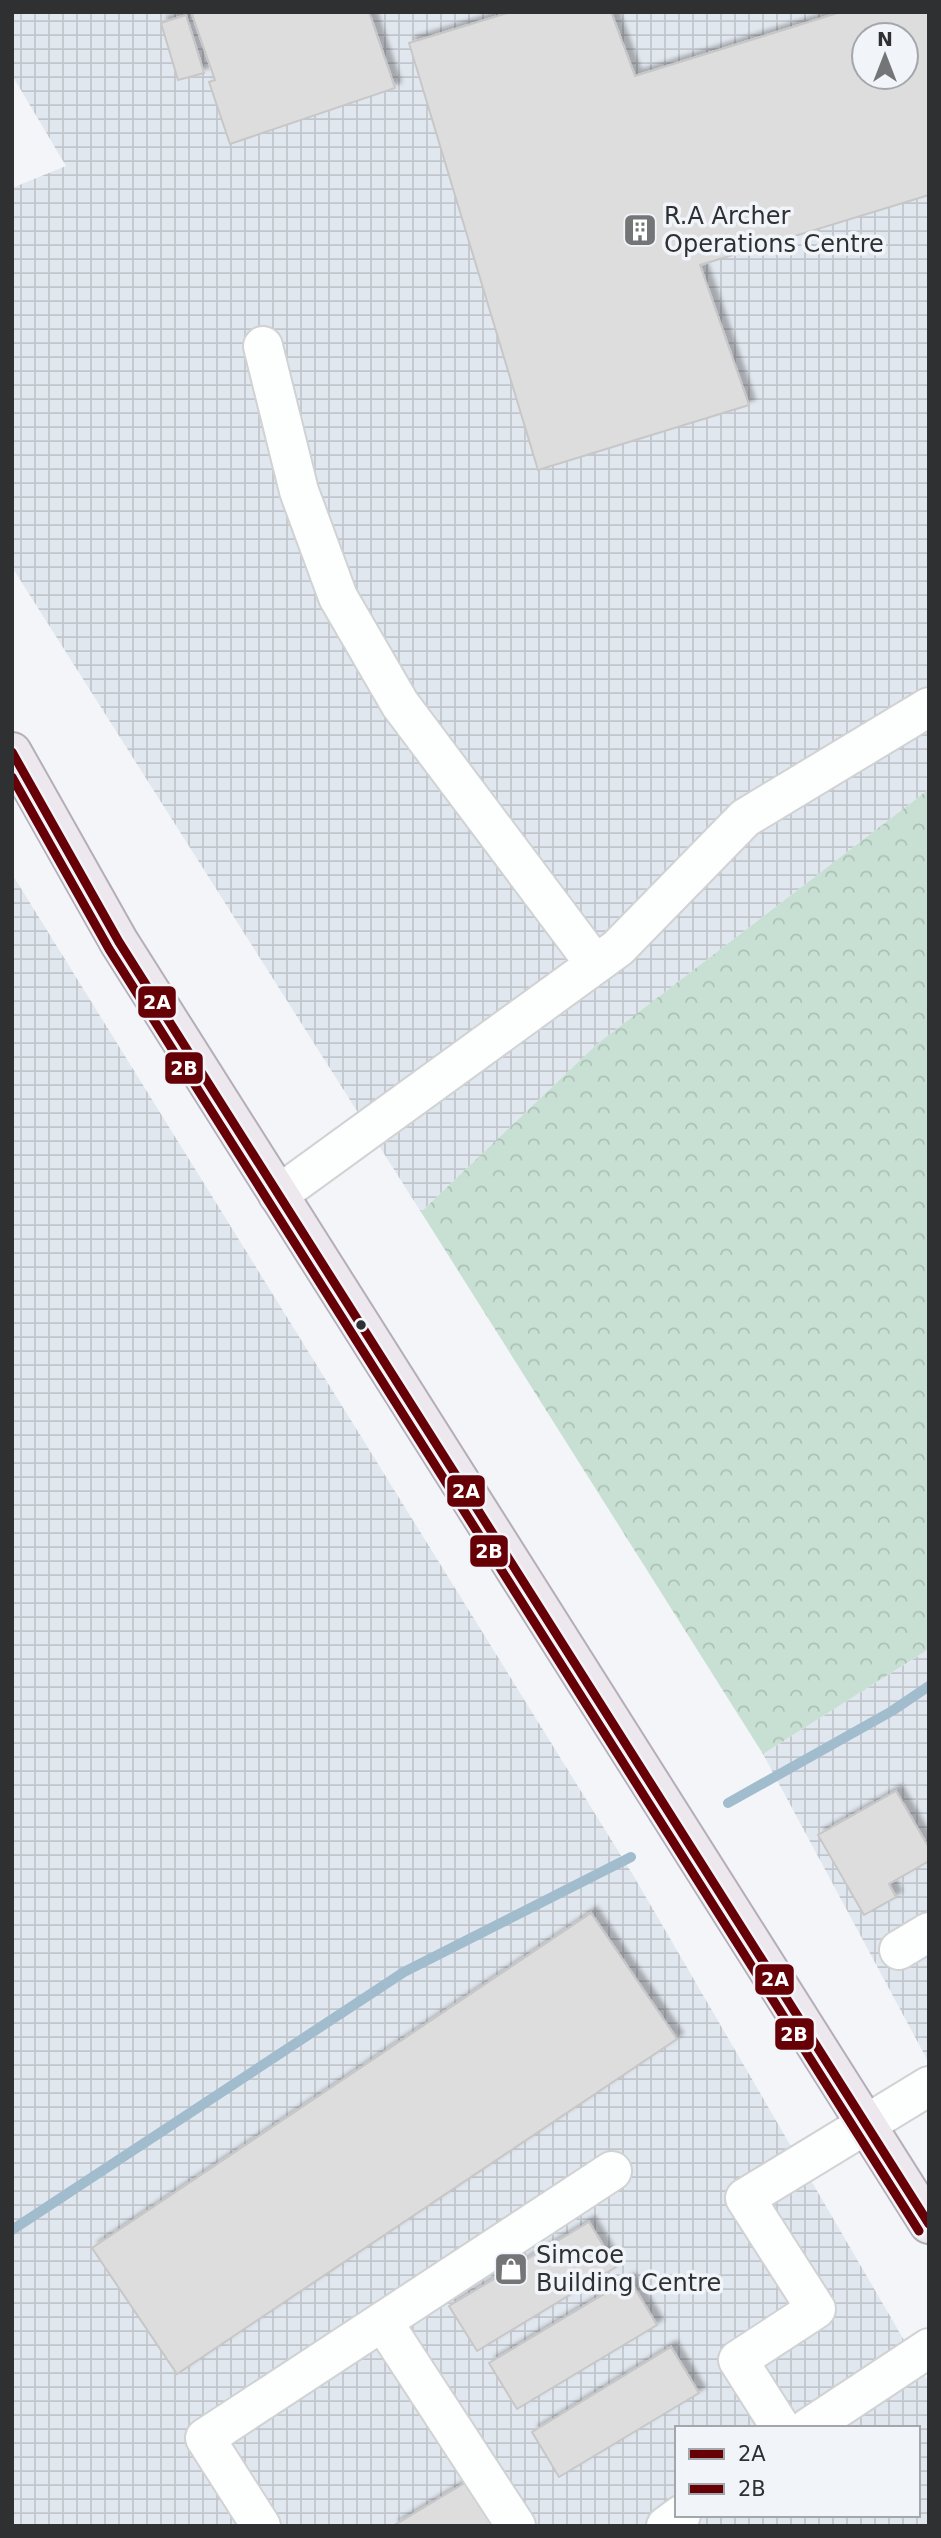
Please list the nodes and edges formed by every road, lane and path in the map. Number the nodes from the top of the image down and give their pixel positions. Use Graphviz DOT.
graph roads {
  1 [pos="262,346"];
  2 [pos="929,707"];
  3 [pos="12,752"];
  4 [pos="595,964"];
  5 [pos="278,1195"];
  6 [pos="929,2086"];
  7 [pos="866,2124"];
  8 [pos="612,2171"];
  9 [pos="929,2224"];
  10 [pos="383,2322"];
  11 [pos="929,2348"];
  12 [pos="780,2426"];
  13 [pos="811,2426"];
  14 [pos="261,2526"];
  15 [pos="516,2526"];
  1 -- 4 [label="street"];
  2 -- 4 [label="street"];
  3 -- 5 [label="main road"];
  4 -- 5 [label="street"];
  5 -- 7 [label="main road"];
  6 -- 7 [label="street"];
  7 -- 9 [label="main road"];
  7 -- 12 [label="street"];
  8 -- 10 [label="street"];
  10 -- 14 [label="street"];
  10 -- 15 [label="street"];
  11 -- 13 [label="street"];
}
